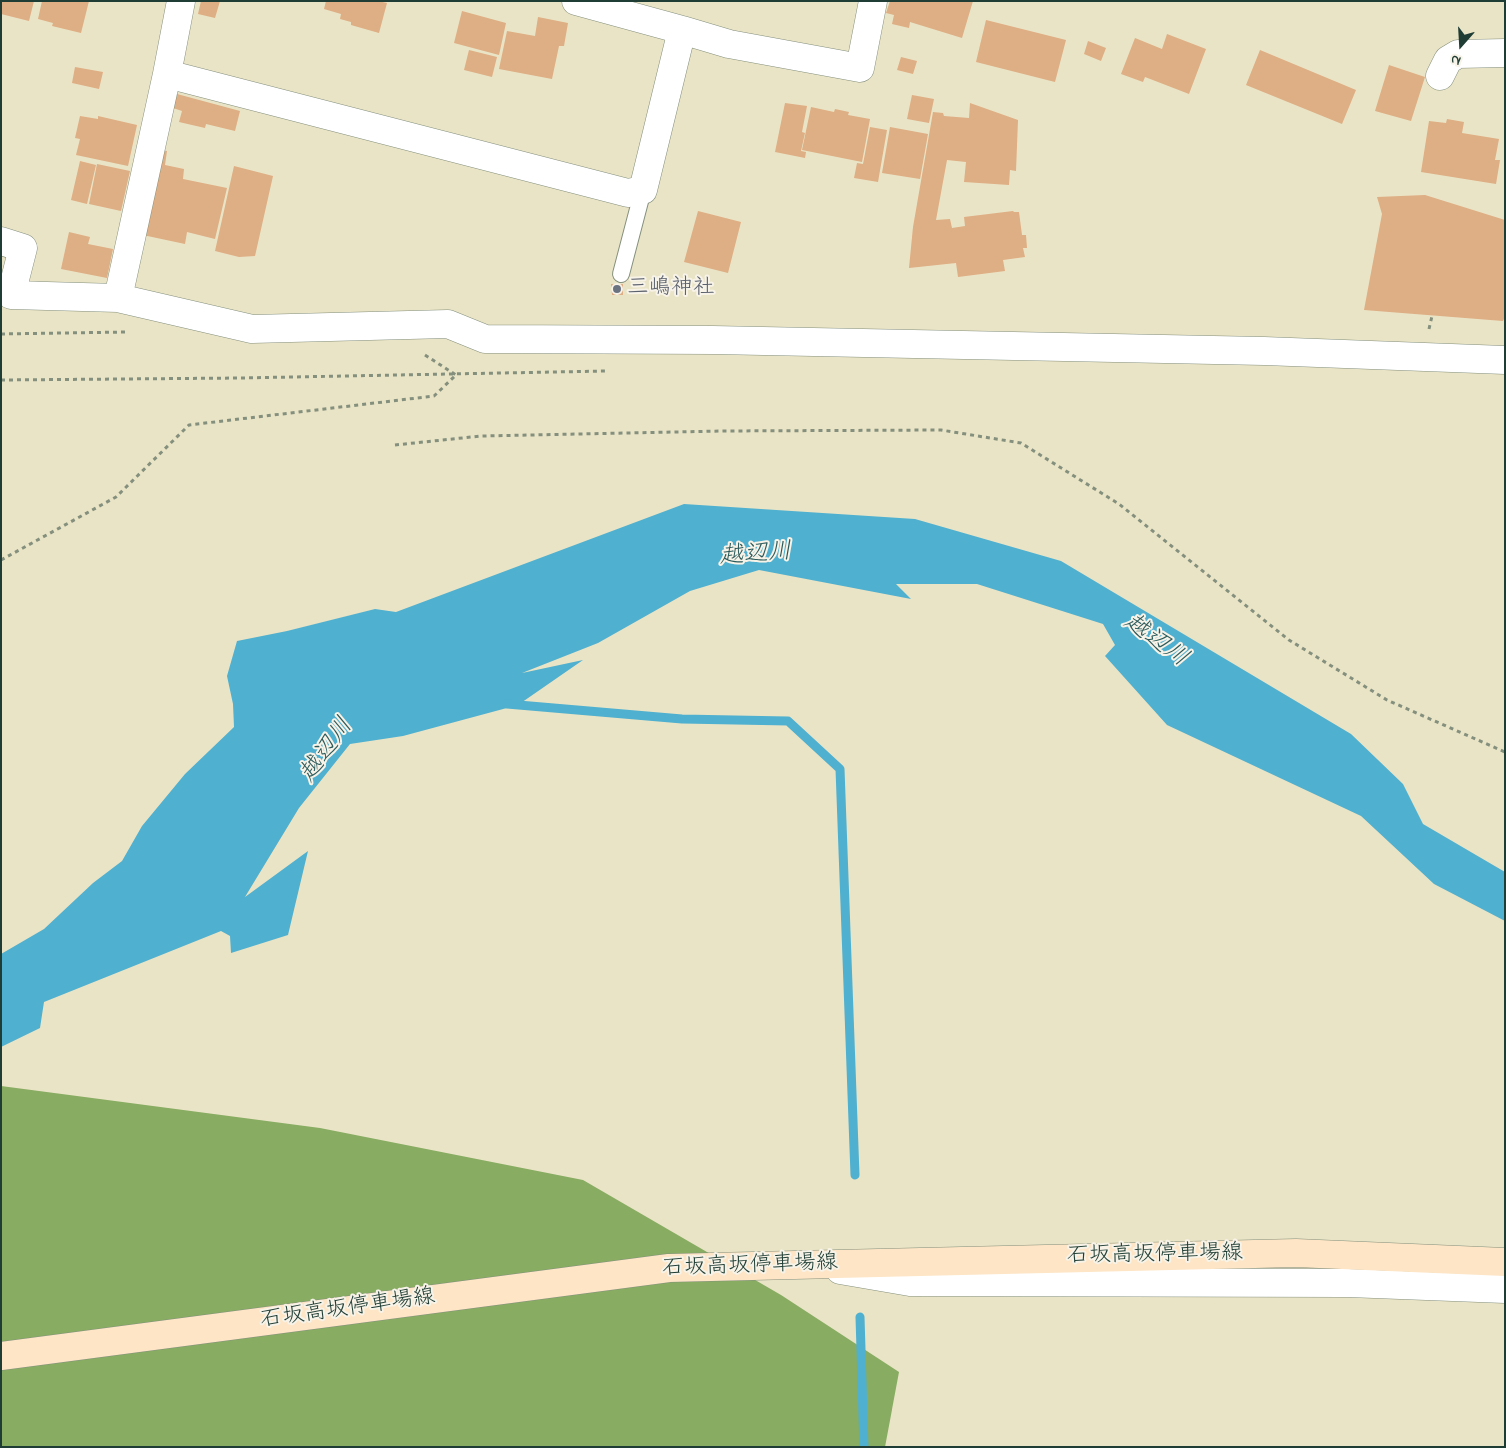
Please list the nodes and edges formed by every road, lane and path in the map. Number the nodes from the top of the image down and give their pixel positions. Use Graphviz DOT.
graph roads {
  1 [pos="181,1"];
  2 [pos="576,1"];
  3 [pos="873,1"];
  4 [pos="682,30"];
  5 [pos="1505,53"];
  6 [pos="167,74"];
  7 [pos="1440,76"];
  8 [pos="643,190"];
  9 [pos="1,241"];
  10 [pos="621,274"];
  11 [pos="6,295"];
  12 [pos="118,298"];
  13 [pos="1505,360"];
  14 [pos="1,380"];
  15 [pos="395,445"];
  16 [pos="1,560"];
  17 [pos="1505,752"];
  18 [pos="1505,1262"];
  19 [pos="807,1264"];
  20 [pos="1505,1289"];
  21 [pos="1,1356"];
  1 -- 6 [label="street"];
  2 -- 4 [label="street"];
  3 -- 4 [label="street"];
  4 -- 8 [label="street"];
  5 -- 7 [label="street"];
  6 -- 8 [label="street"];
  6 -- 12 [label="street"];
  8 -- 10 [label="lane"];
  9 -- 11 [label="street"];
  11 -- 12 [label="street"];
  12 -- 13 [label="street"];
  14 -- 16 [label="path"];
  15 -- 17 [label="path"];
  18 -- 19 [label="main road, 石坂高坂停車場線"];
  19 -- 20 [label="street"];
  19 -- 21 [label="main road, 石坂高坂停車場線"];
}
